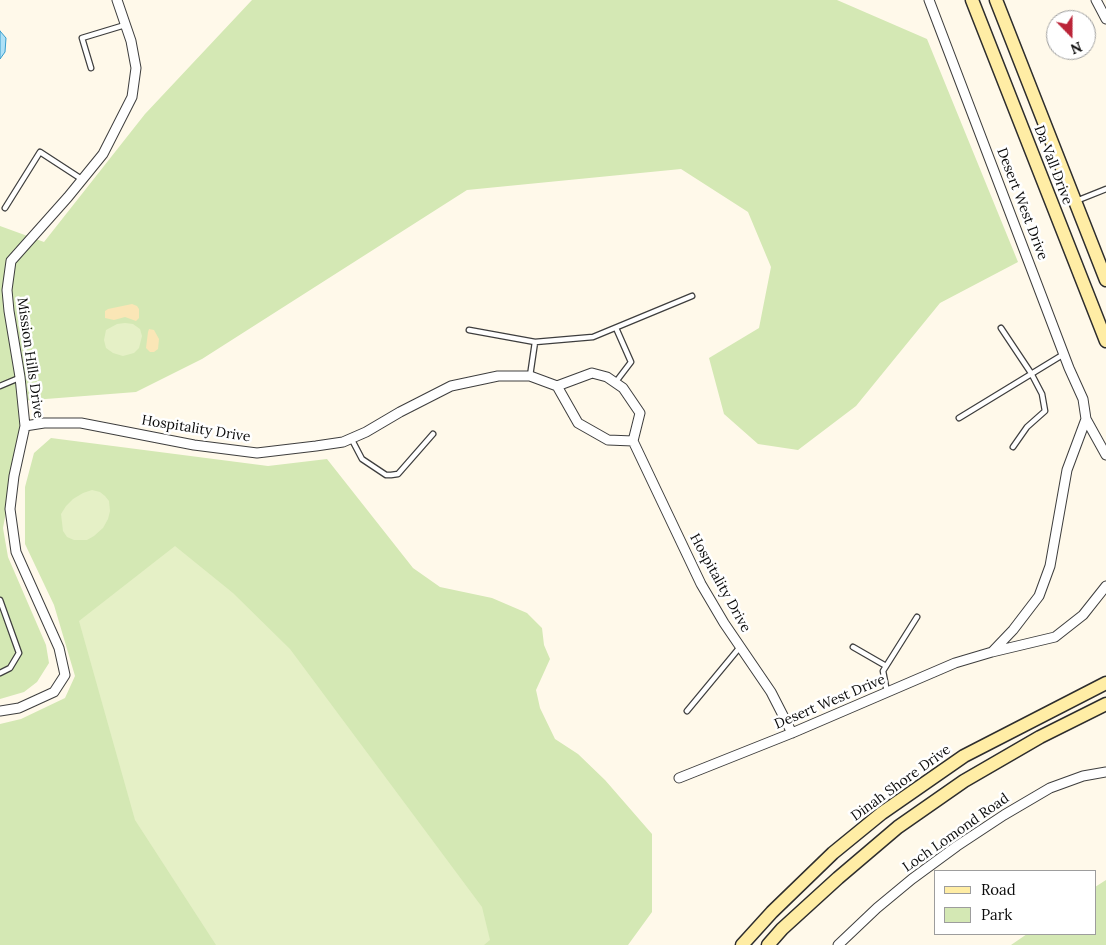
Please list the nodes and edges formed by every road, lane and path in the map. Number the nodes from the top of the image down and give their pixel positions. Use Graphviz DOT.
graph roads {
  1 [pos="117,0"];
  2 [pos="929,0"];
  3 [pos="972,0"];
  4 [pos="996,0"];
  5 [pos="1096,0"];
  6 [pos="1104,0"];
  7 [pos="1105,16"];
  8 [pos="125,25"];
  9 [pos="91,68"];
  10 [pos="83,180"];
  11 [pos="1106,189"];
  12 [pos="1075,201"];
  13 [pos="5,208"];
  14 [pos="1106,280"];
  15 [pos="692,296"];
  16 [pos="616,328"];
  17 [pos="1001,328"];
  18 [pos="469,330"];
  19 [pos="1106,341"];
  20 [pos="535,342"];
  21 [pos="1065,354"];
  22 [pos="1031,373"];
  23 [pos="530,376"];
  24 [pos="20,377"];
  25 [pos="615,383"];
  26 [pos="0,386"];
  27 [pos="557,386"];
  28 [pos="960,418"];
  29 [pos="1086,419"];
  30 [pos="25,426"];
  31 [pos="433,434"];
  32 [pos="352,438"];
  33 [pos="633,441"];
  34 [pos="1013,447"];
  35 [pos="1106,455"];
  36 [pos="1106,586"];
  37 [pos="0,600"];
  38 [pos="917,617"];
  39 [pos="740,647"];
  40 [pos="853,647"];
  41 [pos="992,652"];
  42 [pos="886,666"];
  43 [pos="0,673"];
  44 [pos="1106,683"];
  45 [pos="887,692"];
  46 [pos="1106,704"];
  47 [pos="0,711"];
  48 [pos="687,711"];
  49 [pos="792,733"];
  50 [pos="1106,772"];
  51 [pos="679,778"];
  52 [pos="742,945"];
  53 [pos="768,945"];
  54 [pos="838,945"];
  1 -- 8 [label="street, Mission Hills Drive"];
  2 -- 21 [label="street, Desert West Drive"];
  3 -- 19 [label="main road, Da Vall Drive"];
  4 -- 12 [label="main road, Da Vall Drive"];
  5 -- 7 [label="street"];
  6 -- 7 [label="street"];
  8 -- 9 [label="lane"];
  8 -- 10 [label="street, Mission Hills Drive"];
  10 -- 13 [label="lane"];
  10 -- 24 [label="street, Mission Hills Drive"];
  11 -- 12 [label="lane"];
  12 -- 14 [label="main road, Da Vall Drive"];
  15 -- 16 [label="lane"];
  16 -- 20 [label="lane"];
  16 -- 25 [label="lane"];
  17 -- 22 [label="lane"];
  18 -- 20 [label="lane"];
  20 -- 23 [label="lane"];
  21 -- 22 [label="lane"];
  21 -- 29 [label="street, Desert West Drive"];
  22 -- 28 [label="lane"];
  22 -- 34 [label="lane"];
  23 -- 27 [label="street, Hospitality Drive"];
  23 -- 32 [label="street, Hospitality Drive"];
  24 -- 26 [label="lane"];
  24 -- 30 [label="street, Mission Hills Drive"];
  25 -- 27 [label="street"];
  25 -- 33 [label="street"];
  27 -- 33 [label="street"];
  29 -- 35 [label="street, Desert West Drive"];
  29 -- 41 [label="street, Desert West Drive"];
  30 -- 32 [label="street, Hospitality Drive"];
  30 -- 47 [label="street, Mission Hills Drive"];
  31 -- 32 [label="lane"];
  33 -- 39 [label="street, Hospitality Drive"];
  36 -- 41 [label="street, Desert West Drive"];
  37 -- 43 [label="lane"];
  38 -- 42 [label="lane"];
  39 -- 48 [label="lane"];
  39 -- 49 [label="street, Hospitality Drive"];
  40 -- 42 [label="lane"];
  41 -- 45 [label="street, Desert West Drive"];
  42 -- 45 [label="lane"];
  44 -- 52 [label="main road, Dinah Shore Drive"];
  45 -- 49 [label="street, Desert West Drive"];
  46 -- 53 [label="main road"];
  49 -- 51 [label="street, Desert West Drive"];
  50 -- 54 [label="street, Loch Lomond Road"];
}
